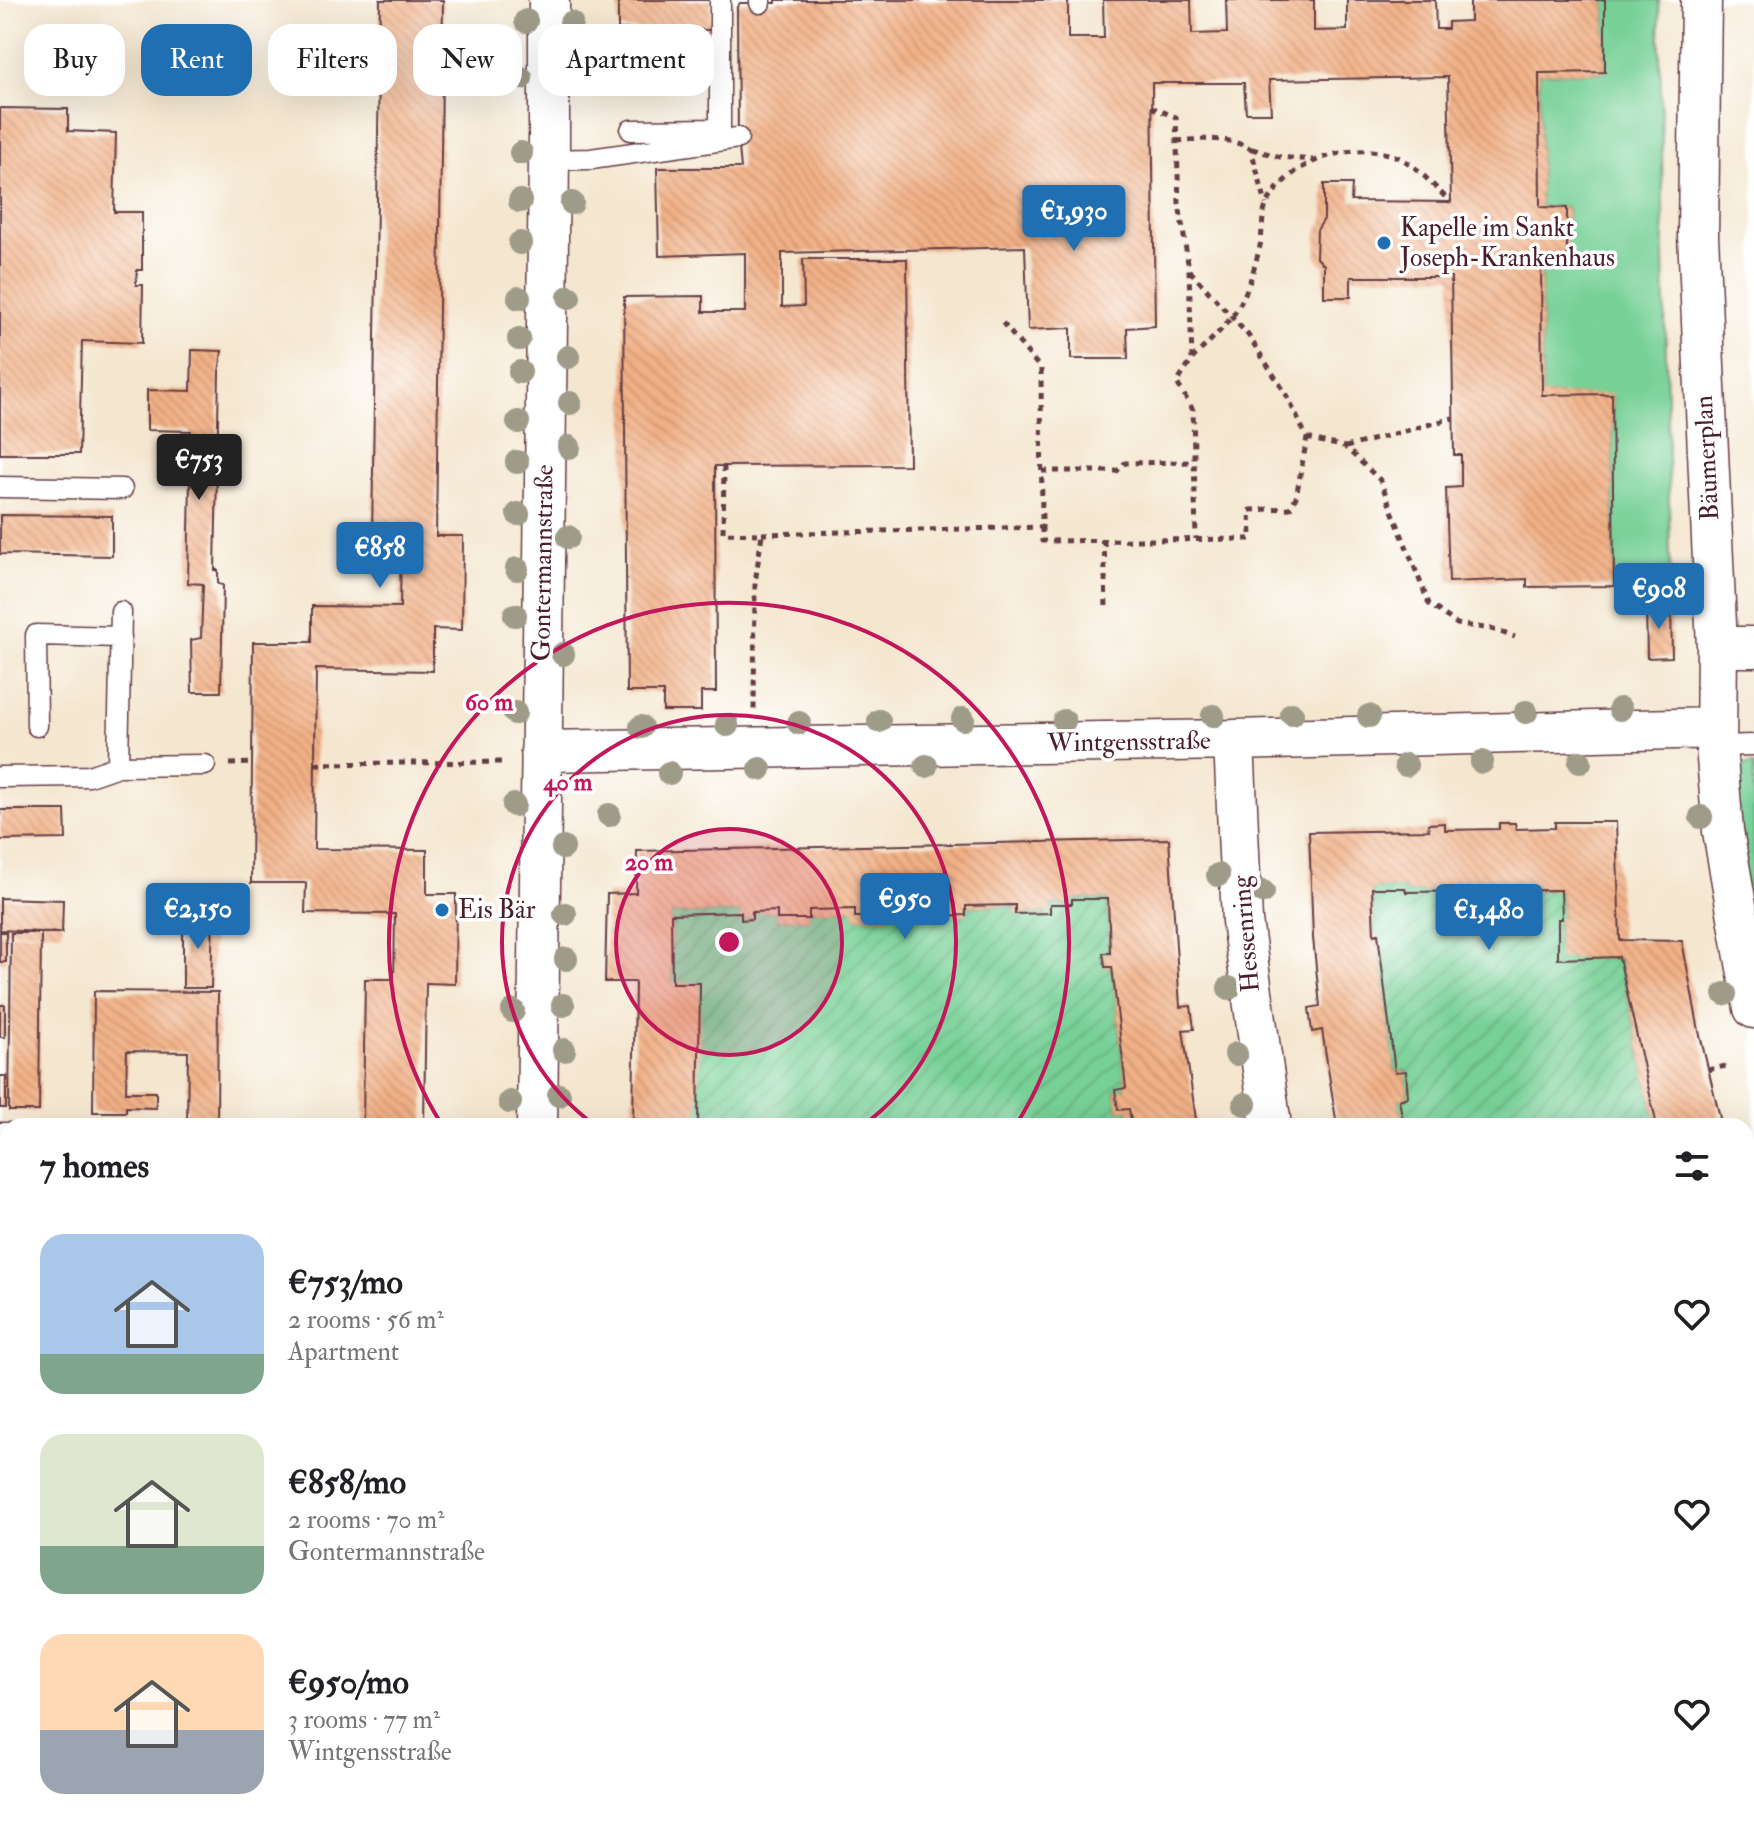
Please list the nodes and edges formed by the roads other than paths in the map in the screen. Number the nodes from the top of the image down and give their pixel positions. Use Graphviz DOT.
graph roads {
  1 [pos="549,0"];
  2 [pos="720,0"];
  3 [pos="1701,0"];
  4 [pos="631,130"];
  5 [pos="738,138"];
  6 [pos="549,160"];
  7 [pos="0,487"];
  8 [pos="122,489"];
  9 [pos="121,612"];
  10 [pos="121,637"];
  11 [pos="1735,647"];
  12 [pos="37,726"];
  13 [pos="1234,740"];
  14 [pos="1729,740"];
  15 [pos="523,757"];
  16 [pos="205,765"];
  17 [pos="118,766"];
  18 [pos="0,777"];
  19 [pos="1754,1008"];
  20 [pos="537,1118"];
  21 [pos="1270,1118"];
  1 -- 6 [label="street, Gontermannstraße"];
  2 -- 4 [label="lane"];
  3 -- 11 [label="street, Bäumerplan"];
  5 -- 6 [label="lane"];
  6 -- 15 [label="street, Gontermannstraße"];
  7 -- 8 [label="lane"];
  9 -- 10 [label="lane"];
  10 -- 12 [label="lane"];
  10 -- 17 [label="lane"];
  11 -- 14 [label="street, Bäumerplan"];
  13 -- 14 [label="street, Wintgensstraße"];
  13 -- 15 [label="street, Wintgensstraße"];
  13 -- 21 [label="street, Hessenring"];
  14 -- 19 [label="street, Bäumerplan"];
  15 -- 20 [label="street, Gontermannstraße"];
  16 -- 17 [label="lane"];
  17 -- 18 [label="lane"];
}
